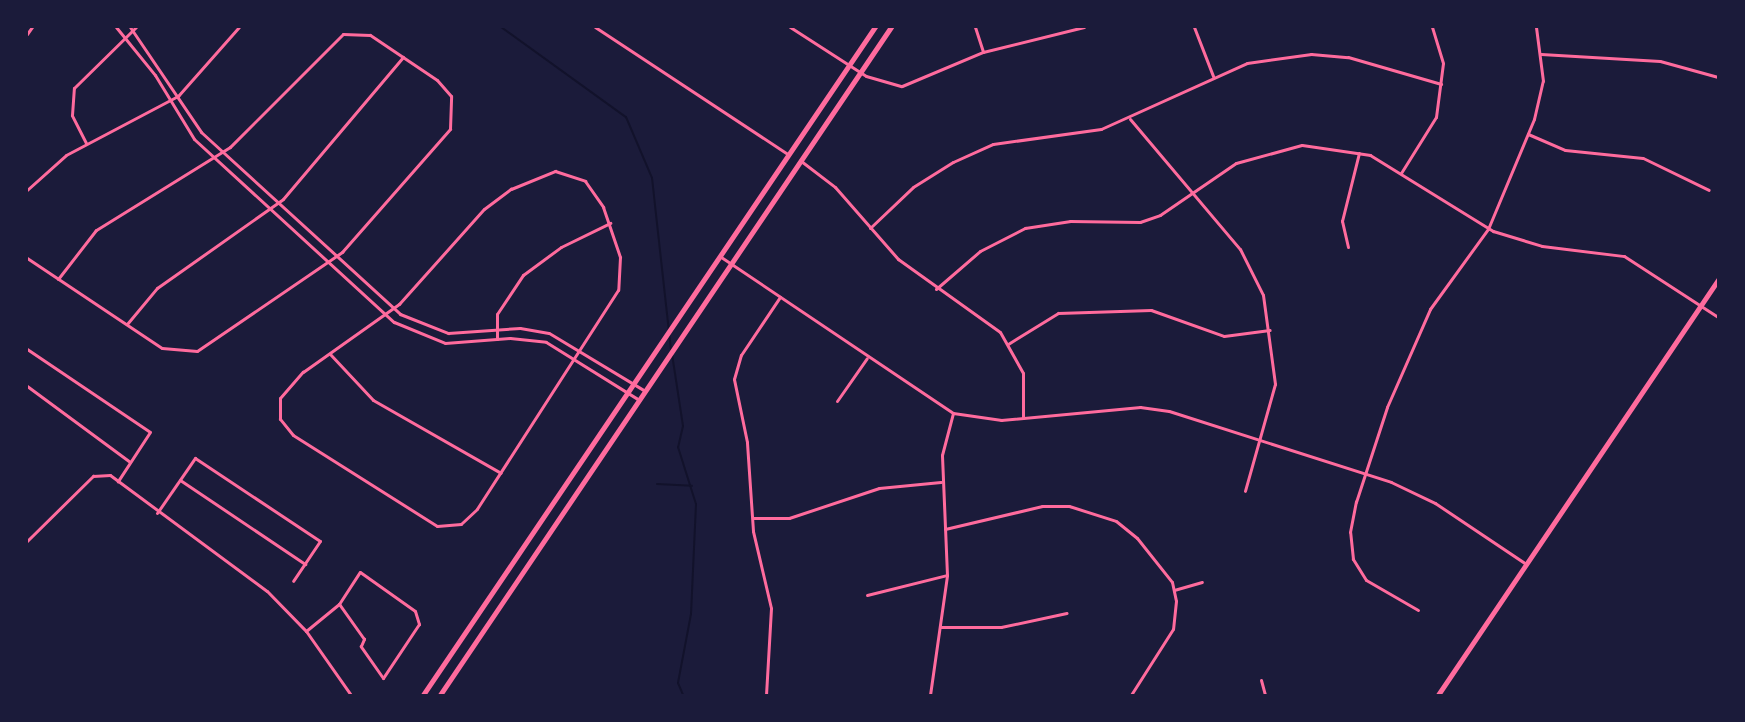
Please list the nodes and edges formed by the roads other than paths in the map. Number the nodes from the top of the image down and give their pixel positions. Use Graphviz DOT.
graph roads {
  1 [pos="32,27"];
  2 [pos="116,27"];
  3 [pos="239,27"];
  4 [pos="595,27"];
  5 [pos="790,27"];
  6 [pos="875,27"];
  7 [pos="891,27"];
  8 [pos="975,27"];
  9 [pos="1082,27"];
  10 [pos="1194,27"];
  11 [pos="1432,27"];
  12 [pos="1536,27"];
  13 [pos="133,28"];
  14 [pos="27,34"];
  15 [pos="126,37"];
  16 [pos="983,52"];
  17 [pos="1541,54"];
  18 [pos="403,57"];
  19 [pos="849,66"];
  20 [pos="860,73"];
  21 [pos="1213,76"];
  22 [pos="1718,77"];
  23 [pos="1441,84"];
  24 [pos="178,96"];
  25 [pos="170,100"];
  26 [pos="1130,119"];
  27 [pos="1528,134"];
  28 [pos="86,143"];
  29 [pos="223,153"];
  30 [pos="1359,153"];
  31 [pos="789,155"];
  32 [pos="214,159"];
  33 [pos="801,161"];
  34 [pos="1401,173"];
  35 [pos="27,190"];
  36 [pos="1709,190"];
  37 [pos="1191,192"];
  38 [pos="278,204"];
  39 [pos="270,210"];
  40 [pos="610,223"];
  41 [pos="870,228"];
  42 [pos="1488,229"];
  43 [pos="1348,247"];
  44 [pos="337,257"];
  45 [pos="721,257"];
  46 [pos="27,258"];
  47 [pos="329,263"];
  48 [pos="732,264"];
  49 [pos="58,279"];
  50 [pos="1718,280"];
  51 [pos="936,289"];
  52 [pos="780,297"];
  53 [pos="1701,305"];
  54 [pos="393,309"];
  55 [pos="385,315"];
  56 [pos="1718,317"];
  57 [pos="127,324"];
  58 [pos="496,330"];
  59 [pos="1270,330"];
  60 [pos="497,339"];
  61 [pos="1008,344"];
  62 [pos="580,347"];
  63 [pos="27,349"];
  64 [pos="330,354"];
  65 [pos="574,356"];
  66 [pos="868,358"];
  67 [pos="635,385"];
  68 [pos="27,386"];
  69 [pos="646,392"];
  70 [pos="629,393"];
  71 [pos="641,400"];
  72 [pos="837,401"];
  73 [pos="953,413"];
  74 [pos="1023,418"];
  75 [pos="1261,441"];
  76 [pos="130,462"];
  77 [pos="1366,473"];
  78 [pos="501,474"];
  79 [pos="180,480"];
  80 [pos="118,481"];
  81 [pos="941,482"];
  82 [pos="1245,491"];
  83 [pos="157,513"];
  84 [pos="752,518"];
  85 [pos="945,529"];
  86 [pos="27,541"];
  87 [pos="305,564"];
  88 [pos="1526,564"];
  89 [pos="947,575"];
  90 [pos="294,581"];
  91 [pos="1202,582"];
  92 [pos="1174,590"];
  93 [pos="867,595"];
  94 [pos="339,604"];
  95 [pos="1418,610"];
  96 [pos="1067,613"];
  97 [pos="941,627"];
  98 [pos="306,631"];
  99 [pos="1261,680"];
  100 [pos="351,695"];
  101 [pos="423,695"];
  102 [pos="440,695"];
  103 [pos="766,695"];
  104 [pos="930,695"];
  105 [pos="1131,695"];
  106 [pos="1265,695"];
  107 [pos="1438,695"];
  1 -- 14 [label="street"];
  2 -- 15 [label="street"];
  3 -- 24 [label="street"];
  4 -- 31 [label="street"];
  5 -- 19 [label="street"];
  6 -- 19 [label="main road"];
  7 -- 20 [label="main road"];
  8 -- 16 [label="street"];
  9 -- 16 [label="street"];
  10 -- 21 [label="street"];
  11 -- 23 [label="street"];
  12 -- 17 [label="street"];
  13 -- 15 [label="street"];
  13 -- 24 [label="street"];
  15 -- 25 [label="street"];
  15 -- 28 [label="street"];
  16 -- 20 [label="street"];
  17 -- 22 [label="street"];
  17 -- 27 [label="street"];
  18 -- 29 [label="street"];
  18 -- 38 [label="street"];
  18 -- 44 [label="street"];
  19 -- 20 [label="street"];
  19 -- 31 [label="main road"];
  20 -- 33 [label="main road"];
  21 -- 23 [label="street"];
  21 -- 26 [label="street"];
  23 -- 34 [label="street"];
  24 -- 25 [label="street"];
  24 -- 29 [label="street"];
  25 -- 28 [label="street"];
  25 -- 32 [label="street"];
  26 -- 37 [label="street"];
  26 -- 41 [label="street"];
  27 -- 36 [label="street"];
  27 -- 42 [label="street"];
  28 -- 35 [label="street"];
  29 -- 32 [label="street"];
  29 -- 38 [label="street"];
  30 -- 34 [label="street"];
  30 -- 37 [label="street"];
  30 -- 43 [label="street"];
  31 -- 45 [label="main road"];
  32 -- 39 [label="street"];
  32 -- 49 [label="street"];
  33 -- 41 [label="street"];
  33 -- 48 [label="main road"];
  34 -- 42 [label="street"];
  37 -- 51 [label="street"];
  37 -- 59 [label="street"];
  38 -- 39 [label="street"];
  38 -- 44 [label="street"];
  39 -- 47 [label="street"];
  39 -- 57 [label="street"];
  40 -- 54 [label="street"];
  40 -- 58 [label="street"];
  40 -- 62 [label="street"];
  41 -- 51 [label="street"];
  42 -- 53 [label="street"];
  42 -- 77 [label="street"];
  44 -- 47 [label="street"];
  44 -- 54 [label="street"];
  45 -- 48 [label="street"];
  45 -- 67 [label="main road"];
  46 -- 49 [label="street"];
  47 -- 55 [label="street"];
  47 -- 57 [label="street"];
  48 -- 52 [label="street"];
  48 -- 69 [label="main road"];
  49 -- 57 [label="street"];
  50 -- 53 [label="main road"];
  51 -- 61 [label="street"];
  52 -- 66 [label="street"];
  52 -- 84 [label="street"];
  53 -- 56 [label="street"];
  53 -- 88 [label="main road"];
  54 -- 55 [label="street"];
  54 -- 58 [label="street"];
  55 -- 60 [label="street"];
  55 -- 64 [label="street"];
  58 -- 60 [label="street"];
  58 -- 62 [label="street"];
  59 -- 61 [label="street"];
  59 -- 75 [label="street"];
  60 -- 65 [label="street"];
  61 -- 74 [label="street"];
  62 -- 65 [label="street"];
  62 -- 67 [label="street"];
  63 -- 76 [label="street"];
  64 -- 78 [label="street"];
  64 -- 78 [label="street"];
  65 -- 70 [label="street"];
  65 -- 78 [label="street"];
  66 -- 72 [label="street"];
  66 -- 73 [label="street"];
  67 -- 69 [label="street"];
  67 -- 70 [label="main road"];
  68 -- 76 [label="street"];
  69 -- 71 [label="main road"];
  70 -- 71 [label="street"];
  70 -- 101 [label="main road"];
  71 -- 102 [label="main road"];
  73 -- 74 [label="street"];
  73 -- 81 [label="street"];
  74 -- 75 [label="street"];
  75 -- 77 [label="street"];
  75 -- 82 [label="street"];
  76 -- 80 [label="street"];
  77 -- 88 [label="street"];
  77 -- 95 [label="street"];
  79 -- 83 [label="street"];
  79 -- 87 [label="street"];
  79 -- 87 [label="street"];
  80 -- 83 [label="street"];
  80 -- 86 [label="street"];
  81 -- 84 [label="street"];
  81 -- 85 [label="street"];
  83 -- 98 [label="street"];
  84 -- 103 [label="street"];
  85 -- 89 [label="street"];
  85 -- 92 [label="street"];
  87 -- 90 [label="street"];
  88 -- 107 [label="main road"];
  89 -- 93 [label="street"];
  89 -- 97 [label="street"];
  91 -- 92 [label="street"];
  92 -- 105 [label="street"];
  94 -- 94 [label="street"];
  94 -- 98 [label="street"];
  96 -- 97 [label="street"];
  97 -- 104 [label="street"];
  98 -- 100 [label="street"];
  99 -- 106 [label="street"];
}
